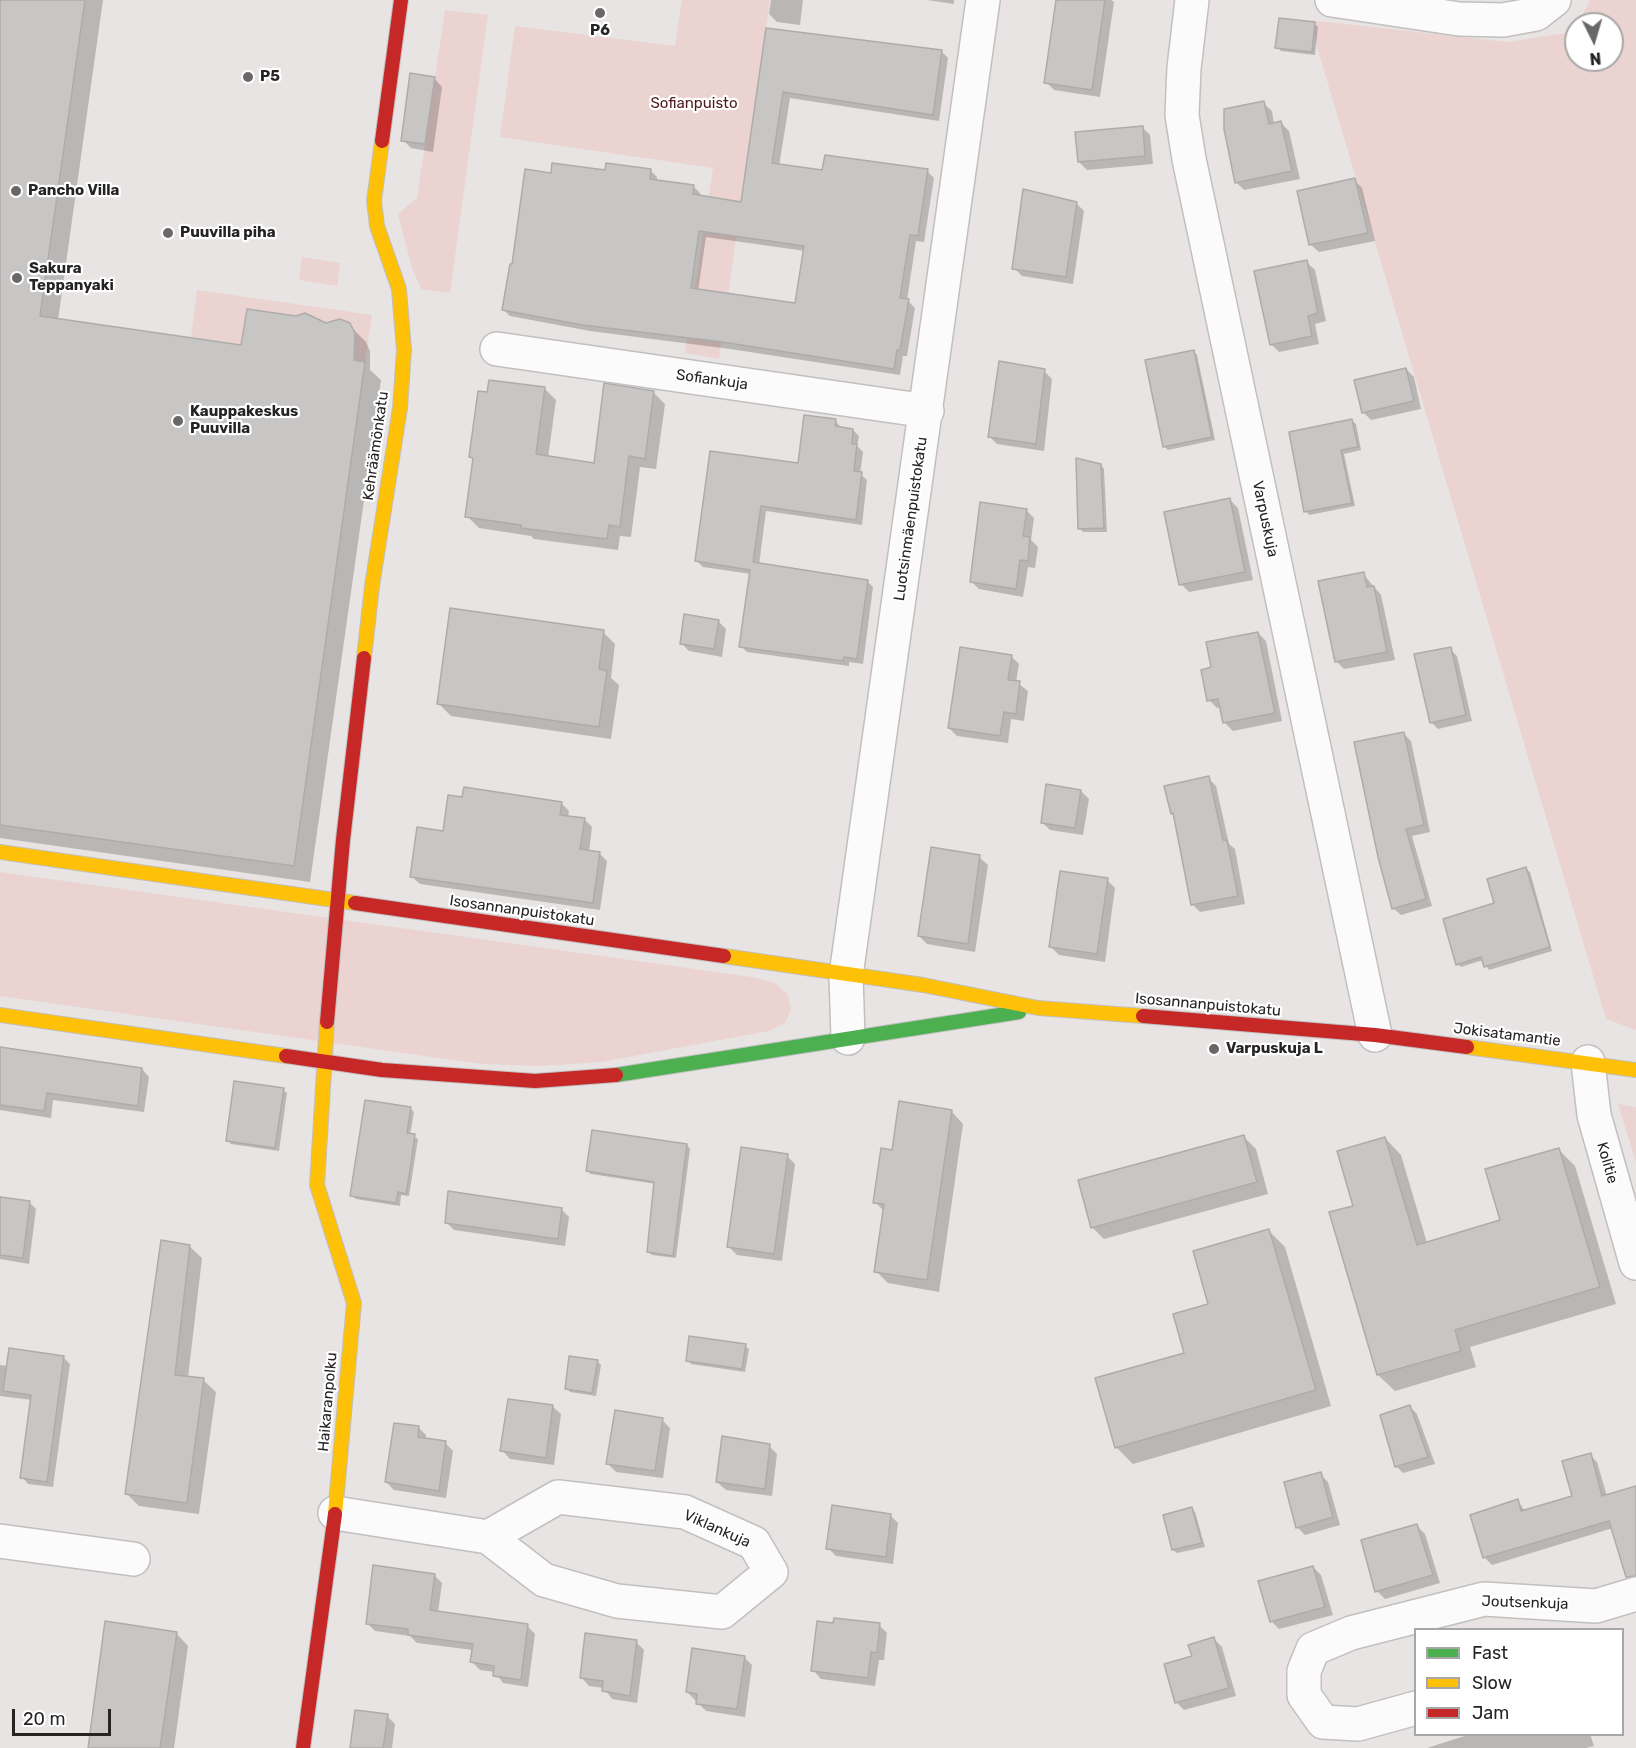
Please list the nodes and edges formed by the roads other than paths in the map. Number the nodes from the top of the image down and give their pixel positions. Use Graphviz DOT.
graph roads {
  1 [pos="400,0"];
  2 [pos="983,0"];
  3 [pos="1192,0"];
  4 [pos="1332,0"];
  5 [pos="1554,0"];
  6 [pos="497,349"];
  7 [pos="927,411"];
  8 [pos="0,852"];
  9 [pos="338,900"];
  10 [pos="846,975"];
  11 [pos="1038,1008"];
  12 [pos="0,1015"];
  13 [pos="1374,1035"];
  14 [pos="848,1038"];
  15 [pos="323,1062"];
  16 [pos="1588,1062"];
  17 [pos="1636,1070"];
  18 [pos="1636,1263"];
  19 [pos="335,1514"];
  20 [pos="488,1537"];
  21 [pos="0,1541"];
  22 [pos="133,1559"];
  23 [pos="1636,1594"];
  24 [pos="1596,1606"];
  25 [pos="1573,1628"];
  26 [pos="1414,1709"];
  27 [pos="303,1748"];
  1 -- 9 [label="street, Kehräämönkatu"];
  2 -- 7 [label="street, Luotsinmäenpuistokatu"];
  3 -- 13 [label="street, Varpuskuja"];
  4 -- 5 [label="street"];
  6 -- 7 [label="street, Sofiankuja"];
  7 -- 10 [label="street, Luotsinmäenpuistokatu"];
  8 -- 9 [label="street, Isosannanpuistokatu"];
  9 -- 10 [label="street, Isosannanpuistokatu"];
  9 -- 15 [label="street, Kehräämönkatu"];
  10 -- 11 [label="street, Isosannanpuistokatu"];
  10 -- 14 [label="street, Luotsinmäenpuistokatu"];
  11 -- 13 [label="street, Isosannanpuistokatu"];
  11 -- 14 [label="street, Isosannanpuistokatu"];
  12 -- 15 [label="street, Isosannanpuistokatu"];
  13 -- 16 [label="street, Jokisatamantie"];
  14 -- 15 [label="street, Isosannanpuistokatu"];
  15 -- 19 [label="street, Haikaranpolku"];
  16 -- 17 [label="street, Jokisatamantie"];
  16 -- 18 [label="street, Kolitie"];
  19 -- 20 [label="street, Viklankuja"];
  19 -- 27 [label="street, Haikaranpolku"];
  20 -- 20 [label="street, Viklankuja"];
  21 -- 22 [label="street"];
  23 -- 24 [label="street, Joutsenkuja"];
  24 -- 25 [label="street, Joutsenkuja"];
  24 -- 26 [label="street, Joutsenkuja"];
}
